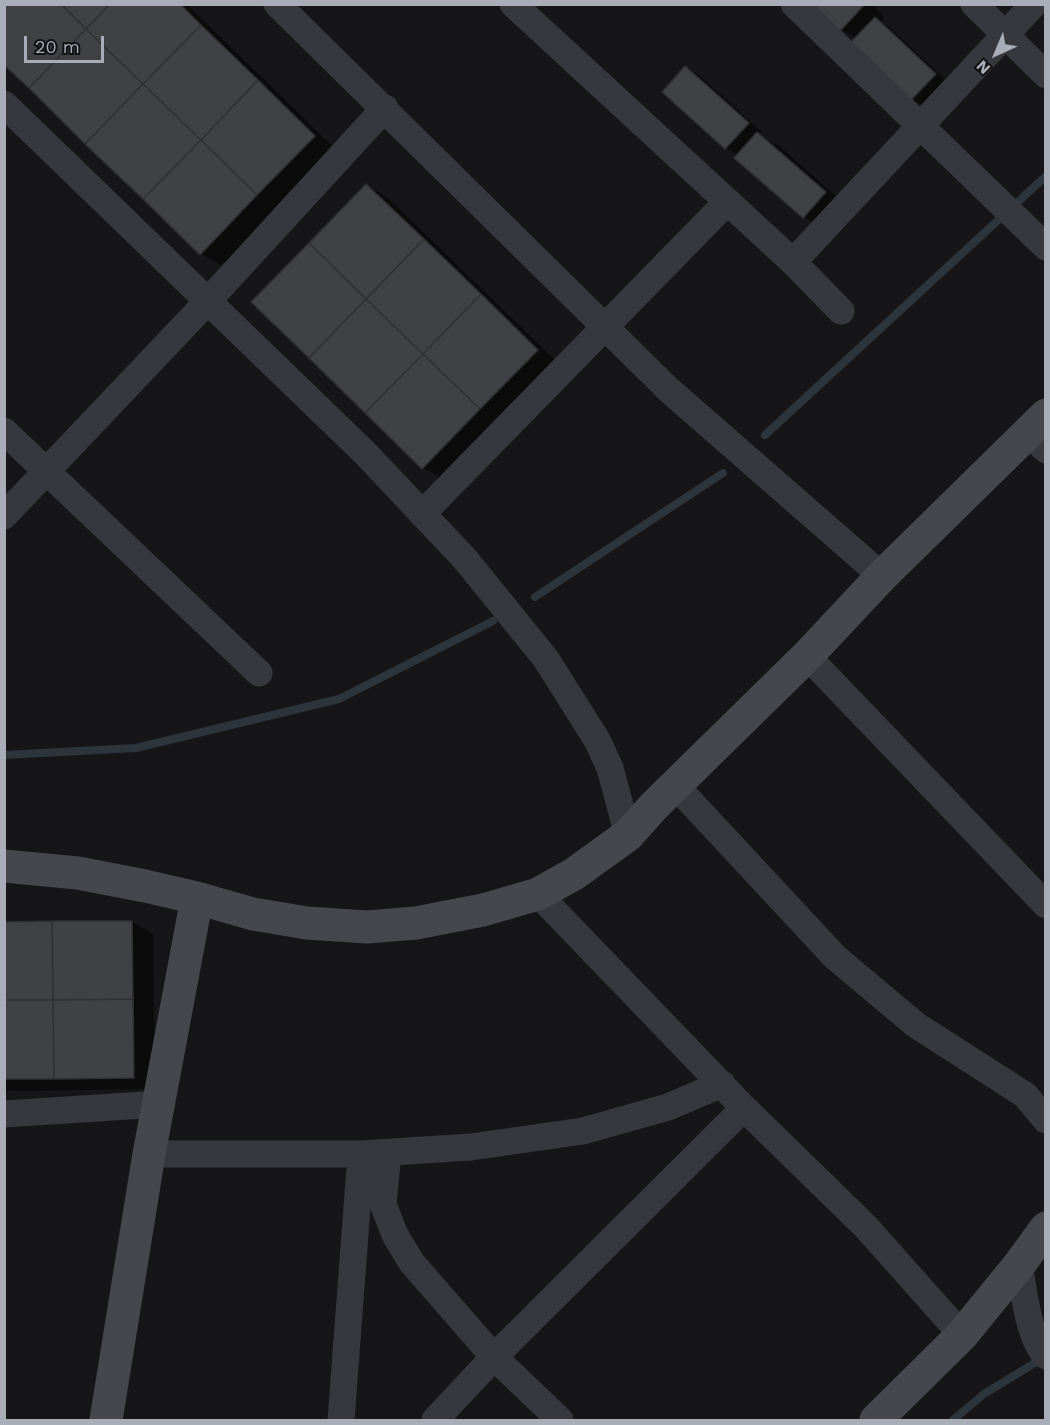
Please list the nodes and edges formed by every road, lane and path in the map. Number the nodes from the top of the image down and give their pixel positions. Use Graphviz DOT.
graph roads {
  1 [pos="278,4"];
  2 [pos="513,4"];
  3 [pos="794,4"];
  4 [pos="974,4"];
  5 [pos="1034,4"];
  6 [pos="1005,36"];
  7 [pos="1046,75"];
  8 [pos="4,104"];
  9 [pos="385,108"];
  10 [pos="920,126"];
  11 [pos="727,202"];
  12 [pos="1046,247"];
  13 [pos="793,262"];
  14 [pos="207,302"];
  15 [pos="841,311"];
  16 [pos="604,326"];
  17 [pos="4,431"];
  18 [pos="1040,432"];
  19 [pos="47,472"];
  20 [pos="422,514"];
  21 [pos="4,516"];
  22 [pos="882,576"];
  23 [pos="807,656"];
  24 [pos="259,673"];
  25 [pos="675,785"];
  26 [pos="628,835"];
  27 [pos="4,866"];
  28 [pos="538,894"];
  29 [pos="197,898"];
  30 [pos="1046,905"];
  31 [pos="722,1084"];
  32 [pos="160,1104"];
  33 [pos="744,1108"];
  34 [pos="4,1114"];
  35 [pos="1046,1120"];
  36 [pos="374,1154"];
  37 [pos="149,1155"];
  38 [pos="1046,1228"];
  39 [pos="1019,1265"];
  40 [pos="1046,1319"];
  41 [pos="962,1335"];
  42 [pos="1043,1353"];
  43 [pos="494,1357"];
  44 [pos="106,1420"];
  45 [pos="341,1420"];
  46 [pos="435,1420"];
  47 [pos="560,1420"];
  48 [pos="876,1420"];
  1 -- 9 [label="street"];
  2 -- 11 [label="street"];
  3 -- 10 [label="street"];
  4 -- 6 [label="street"];
  5 -- 6 [label="street"];
  6 -- 7 [label="street"];
  6 -- 10 [label="street"];
  8 -- 14 [label="street"];
  9 -- 14 [label="street"];
  9 -- 16 [label="street"];
  10 -- 12 [label="street"];
  10 -- 13 [label="street"];
  11 -- 13 [label="street"];
  11 -- 16 [label="street"];
  13 -- 15 [label="street"];
  14 -- 19 [label="street"];
  14 -- 20 [label="street"];
  16 -- 20 [label="street"];
  16 -- 22 [label="street"];
  17 -- 19 [label="street"];
  18 -- 22 [label="main road"];
  19 -- 21 [label="street"];
  19 -- 24 [label="street"];
  20 -- 26 [label="street"];
  22 -- 23 [label="main road"];
  23 -- 25 [label="main road"];
  23 -- 30 [label="street"];
  25 -- 26 [label="main road"];
  25 -- 35 [label="street"];
  26 -- 28 [label="main road"];
  27 -- 29 [label="main road"];
  28 -- 29 [label="main road"];
  28 -- 31 [label="street"];
  29 -- 32 [label="main road"];
  31 -- 33 [label="street"];
  31 -- 36 [label="street"];
  32 -- 34 [label="street"];
  32 -- 37 [label="main road"];
  33 -- 41 [label="street"];
  33 -- 43 [label="street"];
  36 -- 37 [label="street"];
  36 -- 43 [label="street"];
  36 -- 45 [label="street"];
  37 -- 44 [label="main road"];
  38 -- 39 [label="main road"];
  39 -- 41 [label="main road"];
  39 -- 42 [label="street"];
  40 -- 42 [label="street"];
  41 -- 48 [label="main road"];
  43 -- 46 [label="street"];
  43 -- 47 [label="street"];
}
